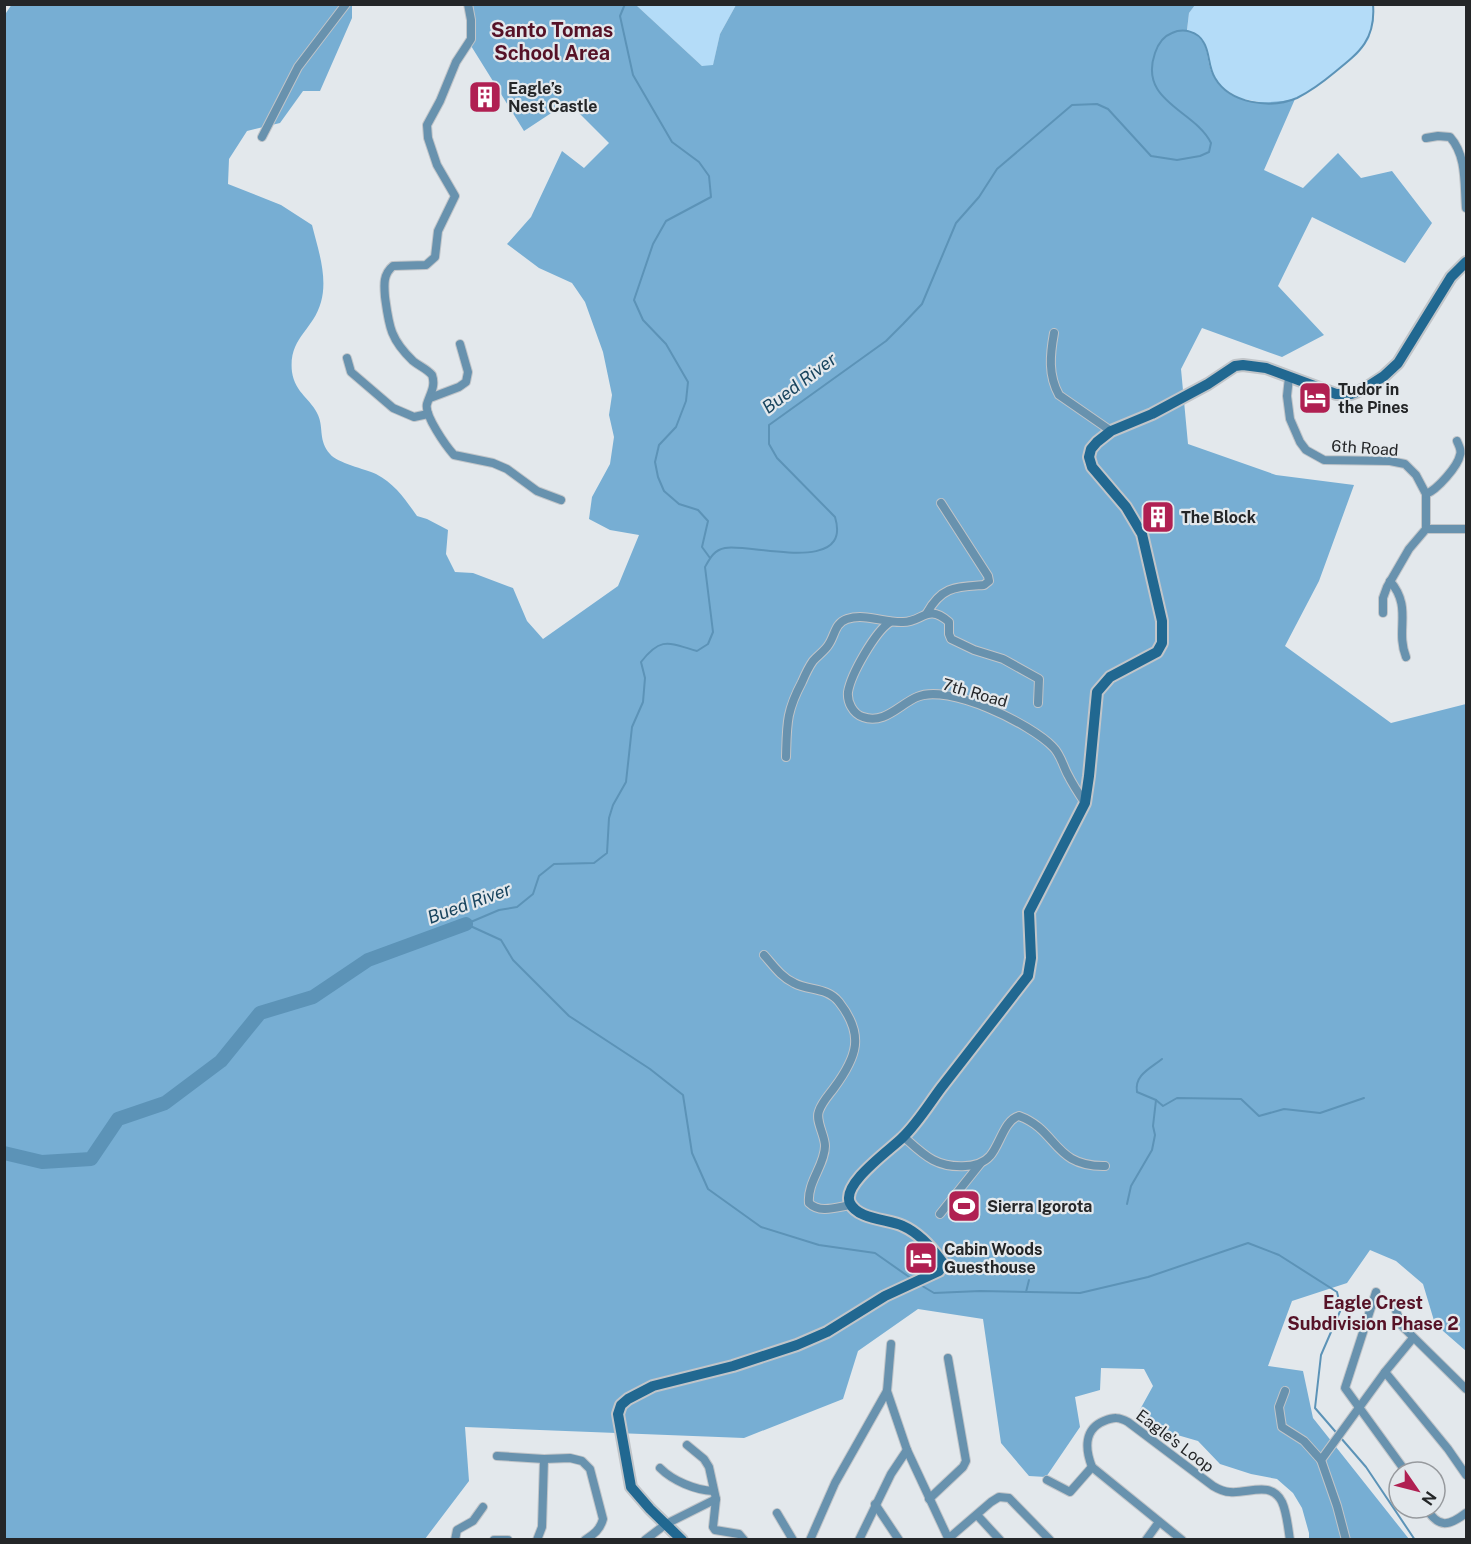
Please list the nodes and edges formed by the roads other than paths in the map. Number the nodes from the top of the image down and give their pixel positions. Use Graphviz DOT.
graph roads {
  1 [pos="346,4"];
  2 [pos="468,4"];
  3 [pos="262,137"];
  4 [pos="1426,138"];
  5 [pos="1467,208"];
  6 [pos="1467,262"];
  7 [pos="1054,333"];
  8 [pos="460,344"];
  9 [pos="347,358"];
  10 [pos="1289,377"];
  11 [pos="430,398"];
  12 [pos="428,414"];
  13 [pos="1111,430"];
  14 [pos="1457,441"];
  15 [pos="1426,494"];
  16 [pos="561,500"];
  17 [pos="941,503"];
  18 [pos="1426,529"];
  19 [pos="1467,529"];
  20 [pos="1390,581"];
  21 [pos="927,613"];
  22 [pos="1383,613"];
  23 [pos="890,622"];
  24 [pos="1406,657"];
  25 [pos="1038,703"];
  26 [pos="786,758"];
  27 [pos="1084,803"];
  28 [pos="764,955"];
  29 [pos="904,1137"];
  30 [pos="980,1164"];
  31 [pos="1105,1166"];
  32 [pos="851,1204"];
  33 [pos="940,1214"];
  34 [pos="1376,1292"];
  35 [pos="1393,1303"];
  36 [pos="1413,1338"];
  37 [pos="891,1344"];
  38 [pos="948,1358"];
  39 [pos="1385,1372"];
  40 [pos="1467,1389"];
  41 [pos="888,1391"];
  42 [pos="1285,1391"];
  43 [pos="1358,1408"];
  44 [pos="687,1445"];
  45 [pos="908,1450"];
  46 [pos="497,1456"];
  47 [pos="544,1459"];
  48 [pos="1321,1460"];
  49 [pos="1398,1460"];
  50 [pos="1092,1467"];
  51 [pos="660,1468"];
  52 [pos="1467,1475"];
  53 [pos="1047,1480"];
  54 [pos="715,1495"];
  55 [pos="929,1499"];
  56 [pos="875,1503"];
  57 [pos="483,1507"];
  58 [pos="777,1513"];
  59 [pos="1467,1513"];
  60 [pos="976,1515"];
  61 [pos="1435,1520"];
  62 [pos="1159,1522"];
  63 [pos="666,1524"];
  64 [pos="455,1539"];
  65 [pos="494,1539"];
  66 [pos="508,1539"];
  67 [pos="537,1539"];
  68 [pos="585,1539"];
  69 [pos="645,1539"];
  70 [pos="682,1539"];
  71 [pos="744,1539"];
  72 [pos="793,1539"];
  73 [pos="810,1539"];
  74 [pos="859,1539"];
  75 [pos="898,1539"];
  76 [pos="949,1539"];
  77 [pos="1000,1539"];
  78 [pos="1050,1539"];
  79 [pos="1146,1539"];
  80 [pos="1182,1539"];
  81 [pos="1289,1539"];
  82 [pos="1346,1539"];
  1 -- 3 [label="street"];
  2 -- 11 [label="street"];
  4 -- 5 [label="street"];
  6 -- 10 [label="main road"];
  7 -- 13 [label="street"];
  8 -- 11 [label="street"];
  9 -- 12 [label="street"];
  10 -- 13 [label="main road"];
  10 -- 15 [label="street, 6th Road"];
  11 -- 12 [label="street"];
  12 -- 16 [label="street"];
  13 -- 27 [label="main road"];
  14 -- 15 [label="street"];
  15 -- 18 [label="street"];
  17 -- 21 [label="street"];
  18 -- 19 [label="street"];
  18 -- 20 [label="street"];
  20 -- 22 [label="street"];
  20 -- 24 [label="street"];
  21 -- 23 [label="street"];
  21 -- 25 [label="street"];
  23 -- 26 [label="street"];
  23 -- 27 [label="street, 7th Road"];
  27 -- 29 [label="main road"];
  28 -- 32 [label="street"];
  29 -- 30 [label="street"];
  29 -- 32 [label="main road"];
  30 -- 31 [label="street"];
  30 -- 33 [label="street"];
  32 -- 63 [label="main road"];
  34 -- 43 [label="street"];
  35 -- 36 [label="street"];
  36 -- 39 [label="street"];
  36 -- 40 [label="street"];
  37 -- 41 [label="street"];
  38 -- 55 [label="street"];
  39 -- 43 [label="street"];
  39 -- 52 [label="street"];
  41 -- 45 [label="street"];
  41 -- 73 [label="street"];
  42 -- 48 [label="street"];
  43 -- 48 [label="street"];
  43 -- 49 [label="street"];
  44 -- 54 [label="street"];
  45 -- 55 [label="street"];
  45 -- 56 [label="street"];
  46 -- 47 [label="street"];
  47 -- 67 [label="street"];
  47 -- 68 [label="street"];
  48 -- 82 [label="street"];
  50 -- 53 [label="street"];
  50 -- 62 [label="street"];
  50 -- 81 [label="street, Eagle's Loop"];
  51 -- 54 [label="street"];
  54 -- 63 [label="street"];
  54 -- 71 [label="street"];
  55 -- 76 [label="street"];
  56 -- 74 [label="street"];
  56 -- 75 [label="street"];
  57 -- 64 [label="street"];
  58 -- 72 [label="street"];
  59 -- 61 [label="street"];
  60 -- 76 [label="street"];
  60 -- 77 [label="street"];
  60 -- 78 [label="street"];
  62 -- 79 [label="street"];
  62 -- 80 [label="street"];
  63 -- 69 [label="street"];
  63 -- 70 [label="main road"];
  65 -- 66 [label="street"];
}
